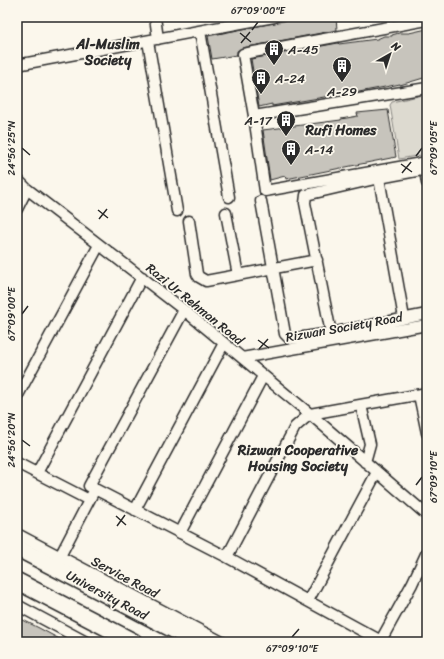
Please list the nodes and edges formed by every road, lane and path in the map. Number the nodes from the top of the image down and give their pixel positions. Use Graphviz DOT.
graph roads {
  1 [pos="154,17"];
  2 [pos="274,17"];
  3 [pos="427,20"];
  4 [pos="200,31"];
  5 [pos="154,40"];
  6 [pos="17,65"];
  7 [pos="427,88"];
  8 [pos="254,116"];
  9 [pos="426,167"];
  10 [pos="379,178"];
  11 [pos="17,179"];
  12 [pos="427,183"];
  13 [pos="27,189"];
  14 [pos="229,197"];
  15 [pos="261,201"];
  16 [pos="17,209"];
  17 [pos="176,211"];
  18 [pos="226,213"];
  19 [pos="189,221"];
  20 [pos="98,245"];
  21 [pos="317,260"];
  22 [pos="274,268"];
  23 [pos="238,274"];
  24 [pos="142,278"];
  25 [pos="184,310"];
  26 [pos="427,314"];
  27 [pos="404,318"];
  28 [pos="427,325"];
  29 [pos="331,333"];
  30 [pos="224,343"];
  31 [pos="242,358"];
  32 [pos="263,376"];
  33 [pos="423,394"];
  34 [pos="17,397"];
  35 [pos="362,405"];
  36 [pos="310,414"];
  37 [pos="427,433"];
  38 [pos="365,462"];
  39 [pos="17,463"];
  40 [pos="377,472"];
  41 [pos="37,474"];
  42 [pos="95,489"];
  43 [pos="89,500"];
  44 [pos="135,510"];
  45 [pos="427,515"];
  46 [pos="180,533"];
  47 [pos="17,534"];
  48 [pos="17,548"];
  49 [pos="427,552"];
  50 [pos="227,557"];
  51 [pos="56,562"];
  52 [pos="17,581"];
  53 [pos="308,601"];
  54 [pos="17,605"];
  55 [pos="86,642"];
  56 [pos="134,642"];
  57 [pos="197,642"];
  58 [pos="222,642"];
  59 [pos="380,642"];
  1 -- 5 [label="street"];
  2 -- 4 [label="street"];
  3 -- 8 [label="street"];
  4 -- 5 [label="street"];
  4 -- 14 [label="street"];
  5 -- 6 [label="street"];
  5 -- 17 [label="street"];
  7 -- 8 [label="street"];
  8 -- 9 [label="street"];
  9 -- 10 [label="street"];
  9 -- 12 [label="street"];
  10 -- 21 [label="street"];
  10 -- 27 [label="street"];
  11 -- 13 [label="street, Razi Ur Rehman Road"];
  13 -- 16 [label="street"];
  13 -- 20 [label="street, Razi Ur Rehman Road"];
  15 -- 22 [label="street"];
  18 -- 23 [label="street"];
  19 -- 23 [label="street"];
  20 -- 24 [label="street, Razi Ur Rehman Road"];
  20 -- 34 [label="street"];
  21 -- 22 [label="street"];
  21 -- 29 [label="street"];
  22 -- 23 [label="street"];
  22 -- 29 [label="street"];
  24 -- 25 [label="street, Razi Ur Rehman Road"];
  24 -- 41 [label="street"];
  25 -- 30 [label="street, Razi Ur Rehman Road"];
  25 -- 42 [label="street"];
  26 -- 27 [label="street"];
  27 -- 29 [label="street"];
  28 -- 31 [label="street, Rizwan Society Road"];
  30 -- 31 [label="street, Razi Ur Rehman Road"];
  30 -- 44 [label="street"];
  31 -- 32 [label="street, Razi Ur Rehman Road"];
  32 -- 36 [label="street, Razi Ur Rehman Road"];
  32 -- 46 [label="street"];
  33 -- 35 [label="street"];
  33 -- 37 [label="street"];
  35 -- 36 [label="street"];
  35 -- 38 [label="street"];
  36 -- 38 [label="street, Razi Ur Rehman Road"];
  36 -- 50 [label="street"];
  38 -- 40 [label="street, Razi Ur Rehman Road"];
  39 -- 41 [label="street"];
  40 -- 45 [label="street, Razi Ur Rehman Road"];
  40 -- 53 [label="street"];
  41 -- 43 [label="street"];
  42 -- 43 [label="street"];
  42 -- 44 [label="street"];
  43 -- 51 [label="street"];
  44 -- 46 [label="street"];
  46 -- 50 [label="street"];
  47 -- 51 [label="street, Service Road"];
  48 -- 51 [label="main road, University Road"];
  49 -- 59 [label="street"];
  50 -- 53 [label="street"];
  51 -- 57 [label="main road, University Road"];
  51 -- 58 [label="street, Service Road"];
  52 -- 56 [label="main road"];
  53 -- 59 [label="street"];
  54 -- 55 [label="street"];
}
